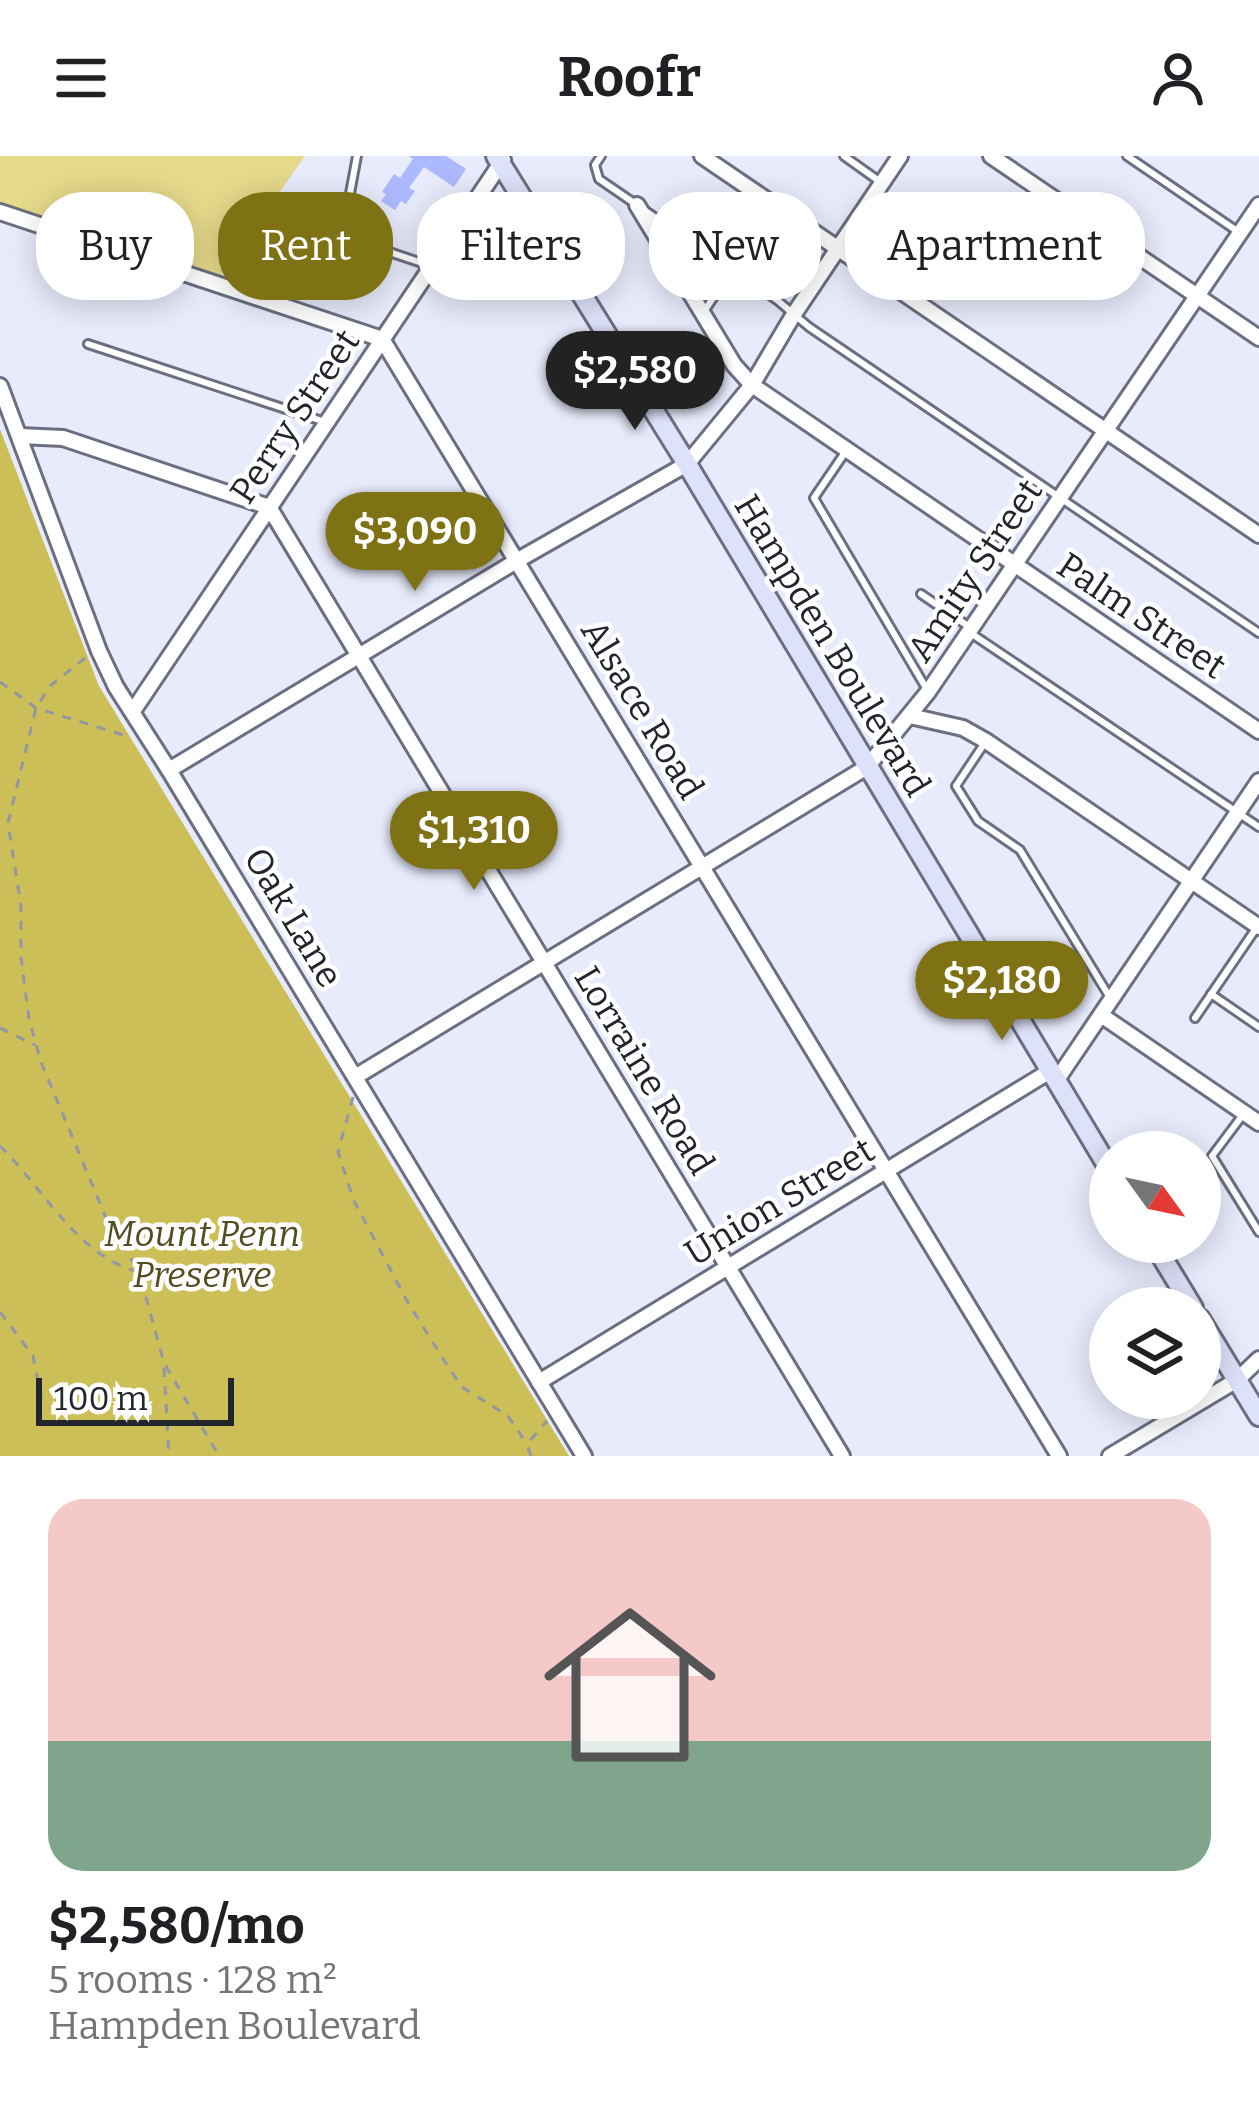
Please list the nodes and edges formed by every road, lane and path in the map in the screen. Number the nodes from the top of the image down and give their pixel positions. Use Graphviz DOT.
graph roads {
  1 [pos="357,156"];
  2 [pos="602,156"];
  3 [pos="702,156"];
  4 [pos="844,156"];
  5 [pos="900,156"];
  6 [pos="991,156"];
  7 [pos="1126,156"];
  8 [pos="501,159"];
  9 [pos="882,183"];
  10 [pos="350,192"];
  11 [pos="479,192"];
  12 [pos="637,205"];
  13 [pos="1259,205"];
  14 [pos="0,212"];
  15 [pos="649,213"];
  16 [pos="1240,233"];
  17 [pos="838,249"];
  18 [pos="417,287"];
  19 [pos="1197,296"];
  20 [pos="712,300"];
  21 [pos="774,300"];
  22 [pos="703,313"];
  23 [pos="794,314"];
  24 [pos="1259,338"];
  25 [pos="382,339"];
  26 [pos="88,344"];
  27 [pos="752,385"];
  28 [pos="0,386"];
  29 [pos="326,422"];
  30 [pos="1106,431"];
  31 [pos="20,436"];
  32 [pos="846,451"];
  33 [pos="687,464"];
  34 [pos="1060,498"];
  35 [pos="269,506"];
  36 [pos="1259,536"];
  37 [pos="518,560"];
  38 [pos="1015,565"];
  39 [pos="922,594"];
  40 [pos="970,630"];
  41 [pos="1259,633"];
  42 [pos="99,651"];
  43 [pos="359,657"];
  44 [pos="0,682"];
  45 [pos="928,692"];
  46 [pos="36,708"];
  47 [pos="133,711"];
  48 [pos="910,716"];
  49 [pos="1259,731"];
  50 [pos="149,738"];
  51 [pos="986,741"];
  52 [pos="867,767"];
  53 [pos="170,770"];
  54 [pos="1259,781"];
  55 [pos="1237,814"];
  56 [pos="1259,827"];
  57 [pos="702,866"];
  58 [pos="1192,881"];
  59 [pos="1258,926"];
  60 [pos="544,961"];
  61 [pos="1211,994"];
  62 [pos="1111,999"];
  63 [pos="1101,1015"];
  64 [pos="1195,1018"];
  65 [pos="1259,1027"];
  66 [pos="0,1028"];
  67 [pos="36,1046"];
  68 [pos="1053,1076"];
  69 [pos="357,1081"];
  70 [pos="1244,1113"];
  71 [pos="1259,1124"];
  72 [pos="1089,1135"];
  73 [pos="0,1146"];
  74 [pos="887,1170"];
  75 [pos="1259,1232"];
  76 [pos="728,1267"];
  77 [pos="139,1272"];
  78 [pos="0,1312"];
  79 [pos="1221,1354"];
  80 [pos="1259,1359"];
  81 [pos="164,1364"];
  82 [pos="1237,1380"];
  83 [pos="539,1382"];
  84 [pos="42,1401"];
  85 [pos="557,1411"];
  86 [pos="1259,1416"];
  87 [pos="527,1444"];
  88 [pos="169,1456"];
  89 [pos="219,1456"];
  90 [pos="531,1456"];
  91 [pos="584,1456"];
  92 [pos="842,1456"];
  93 [pos="1059,1456"];
  94 [pos="1110,1456"];
  1 -- 10 [label="lane"];
  2 -- 12 [label="lane"];
  3 -- 17 [label="street"];
  4 -- 9 [label="lane"];
  5 -- 9 [label="street"];
  6 -- 19 [label="street"];
  7 -- 16 [label="lane"];
  8 -- 11 [label="street, Perry Street"];
  8 -- 33 [label="main road, Hampden Boulevard"];
  9 -- 17 [label="street"];
  12 -- 15 [label="lane"];
  12 -- 22 [label="street, Palm Street"];
  13 -- 16 [label="street, Amity Street"];
  14 -- 25 [label="street"];
  16 -- 19 [label="street, Amity Street"];
  17 -- 23 [label="street"];
  17 -- 30 [label="street"];
  18 -- 25 [label="street, Perry Street"];
  19 -- 24 [label="street"];
  19 -- 30 [label="street, Amity Street"];
  20 -- 22 [label="lane"];
  21 -- 23 [label="lane"];
  22 -- 27 [label="street, Palm Street"];
  23 -- 27 [label="street"];
  23 -- 34 [label="lane"];
  25 -- 29 [label="street, Perry Street"];
  25 -- 37 [label="street, Alsace Road"];
  26 -- 29 [label="lane"];
  27 -- 32 [label="street, Palm Street"];
  27 -- 33 [label="street"];
  28 -- 31 [label="street, Oak Lane"];
  29 -- 35 [label="street, Perry Street"];
  30 -- 34 [label="street, Amity Street"];
  30 -- 36 [label="street"];
  31 -- 35 [label="street"];
  31 -- 42 [label="street, Oak Lane"];
  32 -- 38 [label="street, Palm Street"];
  32 -- 45 [label="lane"];
  33 -- 37 [label="street"];
  33 -- 52 [label="main road, Hampden Boulevard"];
  34 -- 38 [label="street, Amity Street"];
  34 -- 41 [label="lane"];
  35 -- 43 [label="street, Lorraine Road"];
  35 -- 47 [label="street, Perry Street"];
  37 -- 43 [label="street"];
  37 -- 57 [label="street, Alsace Road"];
  38 -- 40 [label="street, Amity Street"];
  38 -- 49 [label="street, Palm Street"];
  39 -- 40 [label="lane"];
  40 -- 45 [label="street, Amity Street"];
  40 -- 55 [label="lane"];
  42 -- 46 [label="path"];
  42 -- 47 [label="street, Oak Lane"];
  43 -- 53 [label="street"];
  43 -- 60 [label="street, Lorraine Road"];
  44 -- 46 [label="path"];
  45 -- 48 [label="street, Amity Street"];
  46 -- 50 [label="path"];
  46 -- 67 [label="path"];
  47 -- 50 [label="street, Oak Lane"];
  48 -- 51 [label="street"];
  48 -- 52 [label="street, Amity Street"];
  50 -- 53 [label="street, Oak Lane"];
  51 -- 58 [label="street"];
  51 -- 62 [label="lane"];
  52 -- 57 [label="street, Amity Street"];
  52 -- 68 [label="main road, Hampden Boulevard"];
  53 -- 69 [label="street, Oak Lane"];
  54 -- 55 [label="street, Union Street"];
  55 -- 56 [label="lane"];
  55 -- 58 [label="street, Union Street"];
  57 -- 60 [label="street, Amity Street"];
  57 -- 74 [label="street, Alsace Road"];
  58 -- 59 [label="street"];
  58 -- 62 [label="street, Union Street"];
  59 -- 61 [label="lane"];
  60 -- 69 [label="street, Amity Street"];
  60 -- 76 [label="street, Lorraine Road"];
  61 -- 64 [label="lane"];
  61 -- 65 [label="lane"];
  62 -- 63 [label="street, Union Street"];
  63 -- 68 [label="street, Union Street"];
  63 -- 70 [label="street"];
  66 -- 67 [label="path"];
  67 -- 77 [label="path"];
  68 -- 72 [label="main road, Hampden Boulevard"];
  68 -- 74 [label="street, Union Street"];
  69 -- 83 [label="street, Oak Lane"];
  69 -- 87 [label="path"];
  70 -- 71 [label="street"];
  70 -- 75 [label="lane"];
  73 -- 77 [label="path"];
  74 -- 76 [label="street, Union Street"];
  74 -- 93 [label="street, Alsace Road"];
  76 -- 83 [label="street, Union Street"];
  76 -- 92 [label="street, Lorraine Road"];
  77 -- 81 [label="path"];
  78 -- 84 [label="path"];
  79 -- 82 [label="main road"];
  80 -- 82 [label="street"];
  81 -- 88 [label="path"];
  81 -- 89 [label="path"];
  82 -- 86 [label="main road"];
  82 -- 94 [label="street"];
  83 -- 85 [label="street, Oak Lane"];
  85 -- 87 [label="path"];
  85 -- 91 [label="street, Oak Lane"];
  87 -- 90 [label="path"];
}
